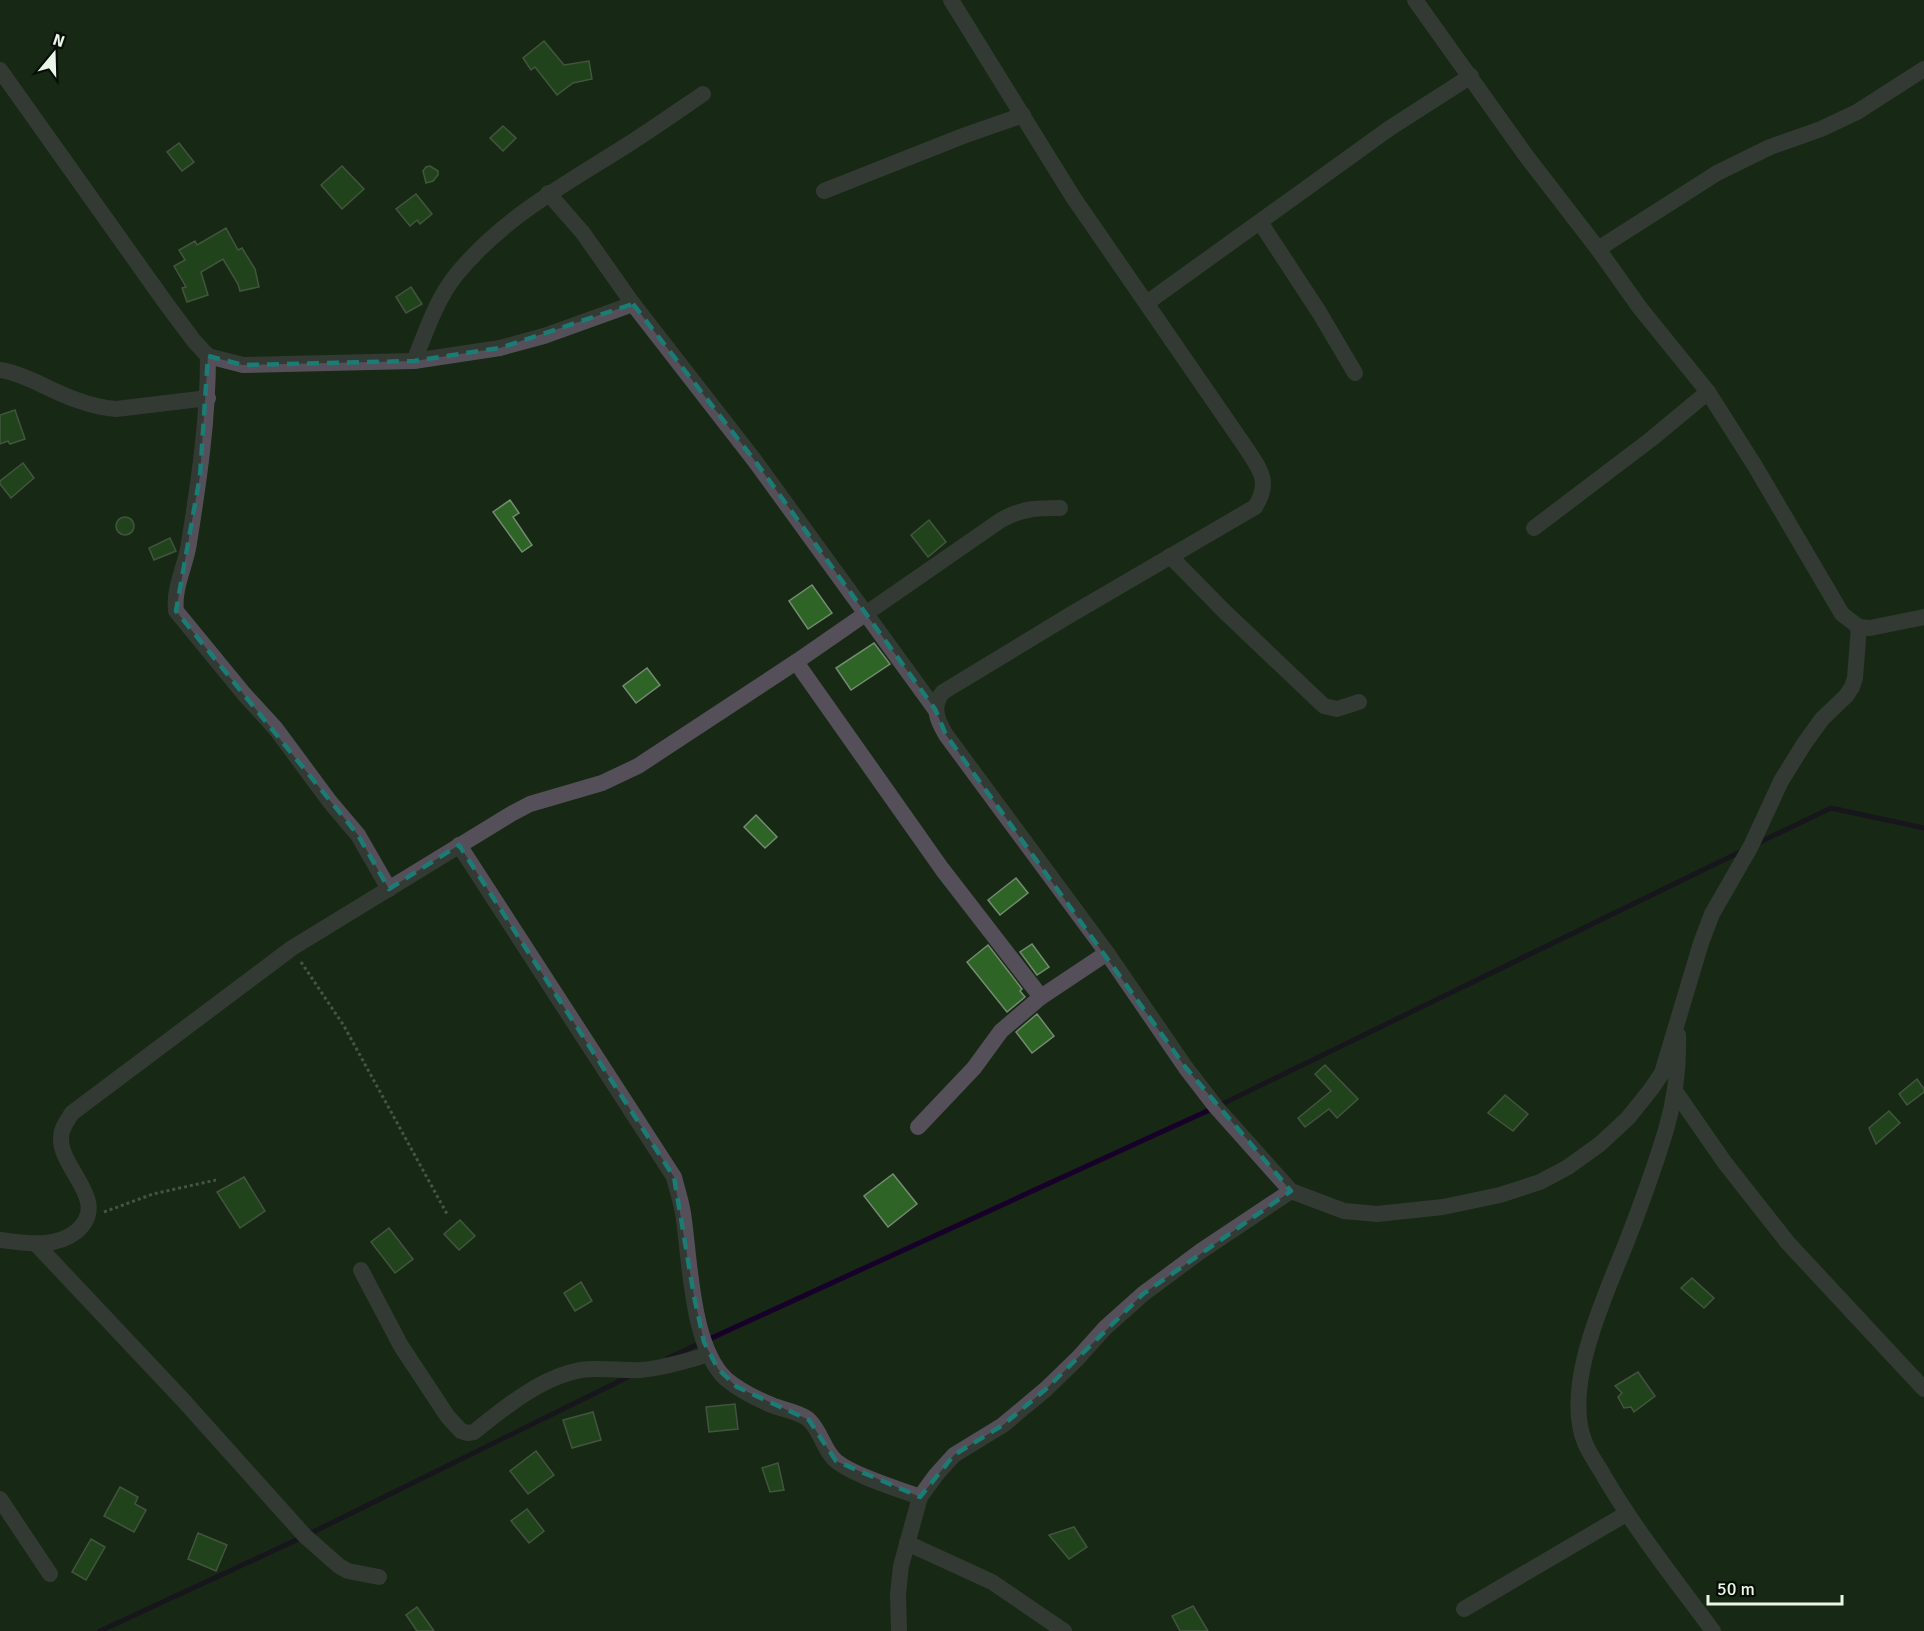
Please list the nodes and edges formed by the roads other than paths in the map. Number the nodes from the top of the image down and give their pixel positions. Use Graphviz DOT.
graph roads {
  1 [pos="951,0"];
  2 [pos="1415,0"];
  3 [pos="1924,69"];
  4 [pos="0,70"];
  5 [pos="1471,76"];
  6 [pos="703,94"];
  7 [pos="1023,115"];
  8 [pos="824,191"];
  9 [pos="548,193"];
  10 [pos="1260,222"];
  11 [pos="1598,249"];
  12 [pos="1148,302"];
  13 [pos="633,304"];
  14 [pos="208,356"];
  15 [pos="414,362"];
  16 [pos="0,370"];
  17 [pos="1355,373"];
  18 [pos="1708,392"];
  19 [pos="208,398"];
  20 [pos="1060,508"];
  21 [pos="1534,528"];
  22 [pos="1170,556"];
  23 [pos="864,614"];
  24 [pos="1924,616"];
  25 [pos="1859,627"];
  26 [pos="796,662"];
  27 [pos="1359,702"];
  28 [pos="935,709"];
  29 [pos="459,844"];
  30 [pos="389,889"];
  31 [pos="1107,953"];
  32 [pos="1041,997"];
  33 [pos="1678,1019"];
  34 [pos="1675,1091"];
  35 [pos="918,1127"];
  36 [pos="1291,1191"];
  37 [pos="0,1240"];
  38 [pos="36,1245"];
  39 [pos="361,1270"];
  40 [pos="709,1354"];
  41 [pos="1924,1389"];
  42 [pos="920,1497"];
  43 [pos="0,1499"];
  44 [pos="1626,1514"];
  45 [pos="907,1543"];
  46 [pos="50,1574"];
  47 [pos="379,1577"];
  48 [pos="1464,1609"];
  49 [pos="899,1631"];
  50 [pos="1064,1631"];
  51 [pos="1713,1631"];
  1 -- 7 [label="street"];
  2 -- 5 [label="street"];
  3 -- 11 [label="street"];
  4 -- 14 [label="street"];
  5 -- 10 [label="street"];
  5 -- 11 [label="street"];
  6 -- 9 [label="street"];
  7 -- 8 [label="street"];
  7 -- 12 [label="street"];
  9 -- 13 [label="street"];
  9 -- 15 [label="street"];
  10 -- 12 [label="street"];
  10 -- 17 [label="street"];
  11 -- 18 [label="street"];
  12 -- 22 [label="street"];
  13 -- 15 [label="street"];
  13 -- 23 [label="street"];
  14 -- 15 [label="street"];
  14 -- 19 [label="street"];
  16 -- 19 [label="street"];
  18 -- 21 [label="street"];
  18 -- 25 [label="street"];
  19 -- 30 [label="street"];
  20 -- 23 [label="street"];
  22 -- 27 [label="street"];
  22 -- 28 [label="street"];
  23 -- 26 [label="street"];
  23 -- 28 [label="street"];
  24 -- 25 [label="street"];
  25 -- 33 [label="street"];
  26 -- 29 [label="street"];
  26 -- 32 [label="street"];
  28 -- 31 [label="street"];
  29 -- 30 [label="street"];
  29 -- 40 [label="street"];
  30 -- 38 [label="street"];
  31 -- 32 [label="street"];
  31 -- 36 [label="street"];
  32 -- 35 [label="street"];
  33 -- 34 [label="street"];
  33 -- 36 [label="street"];
  34 -- 41 [label="street"];
  34 -- 44 [label="street"];
  36 -- 42 [label="street"];
  37 -- 38 [label="street"];
  38 -- 47 [label="street"];
  39 -- 40 [label="street"];
  40 -- 42 [label="street"];
  42 -- 45 [label="street"];
  43 -- 46 [label="street"];
  44 -- 48 [label="street"];
  44 -- 51 [label="street"];
  45 -- 49 [label="street"];
  45 -- 50 [label="street"];
}
